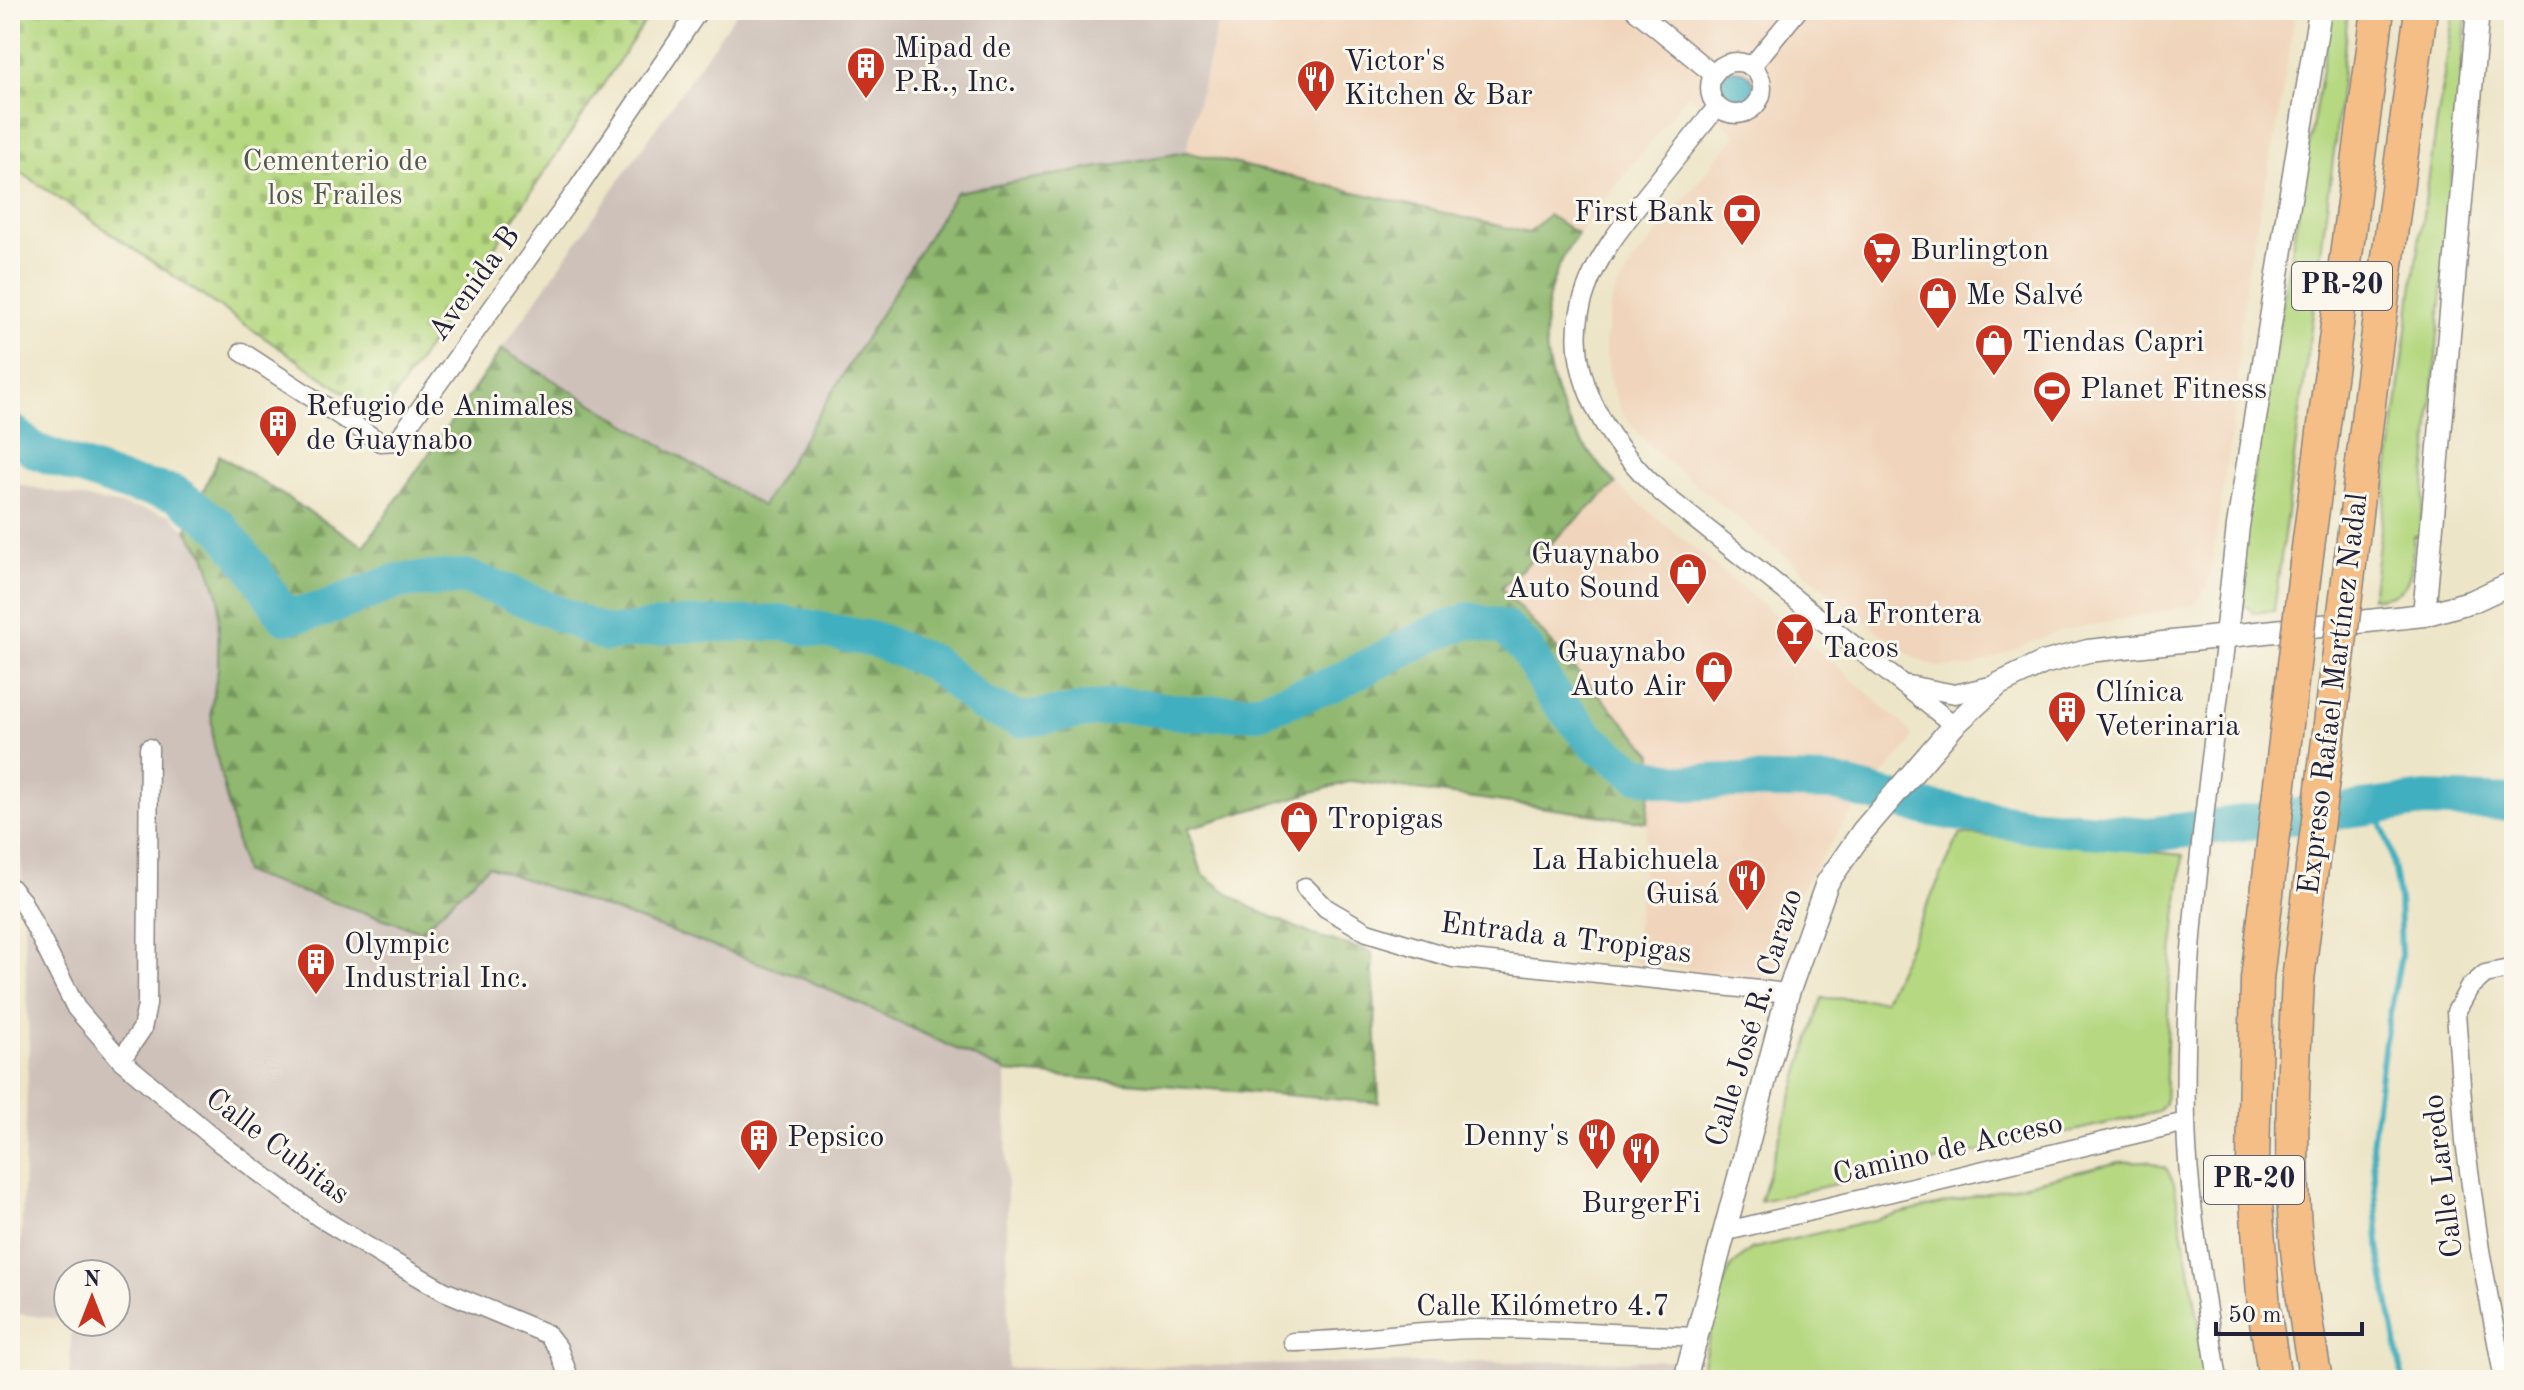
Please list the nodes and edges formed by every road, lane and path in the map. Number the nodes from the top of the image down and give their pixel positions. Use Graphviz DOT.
graph roads {
  1 [pos="699,10"];
  2 [pos="1635,10"];
  3 [pos="1798,10"];
  4 [pos="2320,10"];
  5 [pos="2369,10"];
  6 [pos="2378,10"];
  7 [pos="2421,10"];
  8 [pos="2433,10"];
  9 [pos="2478,10"];
  10 [pos="2373,49"];
  11 [pos="2415,56"];
  12 [pos="1751,67"];
  13 [pos="1713,74"];
  14 [pos="1717,107"];
  15 [pos="242,352"];
  16 [pos="2514,582"];
  17 [pos="2424,615"];
  18 [pos="2226,636"];
  19 [pos="1900,683"];
  20 [pos="1999,684"];
  21 [pos="1954,725"];
  22 [pos="149,748"];
  23 [pos="10,887"];
  24 [pos="1305,887"];
  25 [pos="2514,968"];
  26 [pos="1788,993"];
  27 [pos="121,1060"];
  28 [pos="2186,1122"];
  29 [pos="1723,1232"];
  30 [pos="1696,1337"];
  31 [pos="1293,1342"];
  32 [pos="570,1380"];
  33 [pos="1685,1380"];
  34 [pos="2218,1380"];
  35 [pos="2275,1380"];
  36 [pos="2316,1380"];
  37 [pos="2504,1380"];
  1 -- 15 [label="street, Avenida B"];
  2 -- 13 [label="street"];
  3 -- 12 [label="street"];
  4 -- 18 [label="street"];
  5 -- 10 [label="highway"];
  6 -- 10 [label="highway, Expreso Rafael Martínez Nadal / PR-20"];
  7 -- 11 [label="highway, Expreso Rafael Martínez Nadal / PR-20"];
  8 -- 11 [label="highway"];
  9 -- 17 [label="street"];
  10 -- 35 [label="highway, Expreso Rafael Martínez Nadal / PR-20, bridge"];
  11 -- 36 [label="highway, Expreso Rafael Martínez Nadal / PR-20, bridge"];
  12 -- 13 [label="street"];
  12 -- 14 [label="street"];
  13 -- 14 [label="street"];
  14 -- 19 [label="street"];
  16 -- 17 [label="street, Calle José R. Carazo"];
  17 -- 18 [label="street, Calle José R. Carazo"];
  18 -- 20 [label="street, Calle José R. Carazo"];
  18 -- 28 [label="street"];
  19 -- 20 [label="street"];
  19 -- 21 [label="street"];
  20 -- 21 [label="street, Calle José R. Carazo"];
  21 -- 26 [label="street, Calle José R. Carazo"];
  22 -- 27 [label="street"];
  23 -- 27 [label="street, Calle Cubitas"];
  24 -- 26 [label="street, Entrada a Tropigas"];
  25 -- 37 [label="street, Calle Laredo"];
  26 -- 29 [label="street, Calle José R. Carazo"];
  27 -- 32 [label="street, Calle Cubitas"];
  28 -- 29 [label="street, Camino de Acceso"];
  28 -- 34 [label="street"];
  29 -- 30 [label="street, Calle José R. Carazo"];
  30 -- 31 [label="street, Calle Kilómetro 4.7"];
  30 -- 33 [label="street, Calle José R. Carazo"];
}
